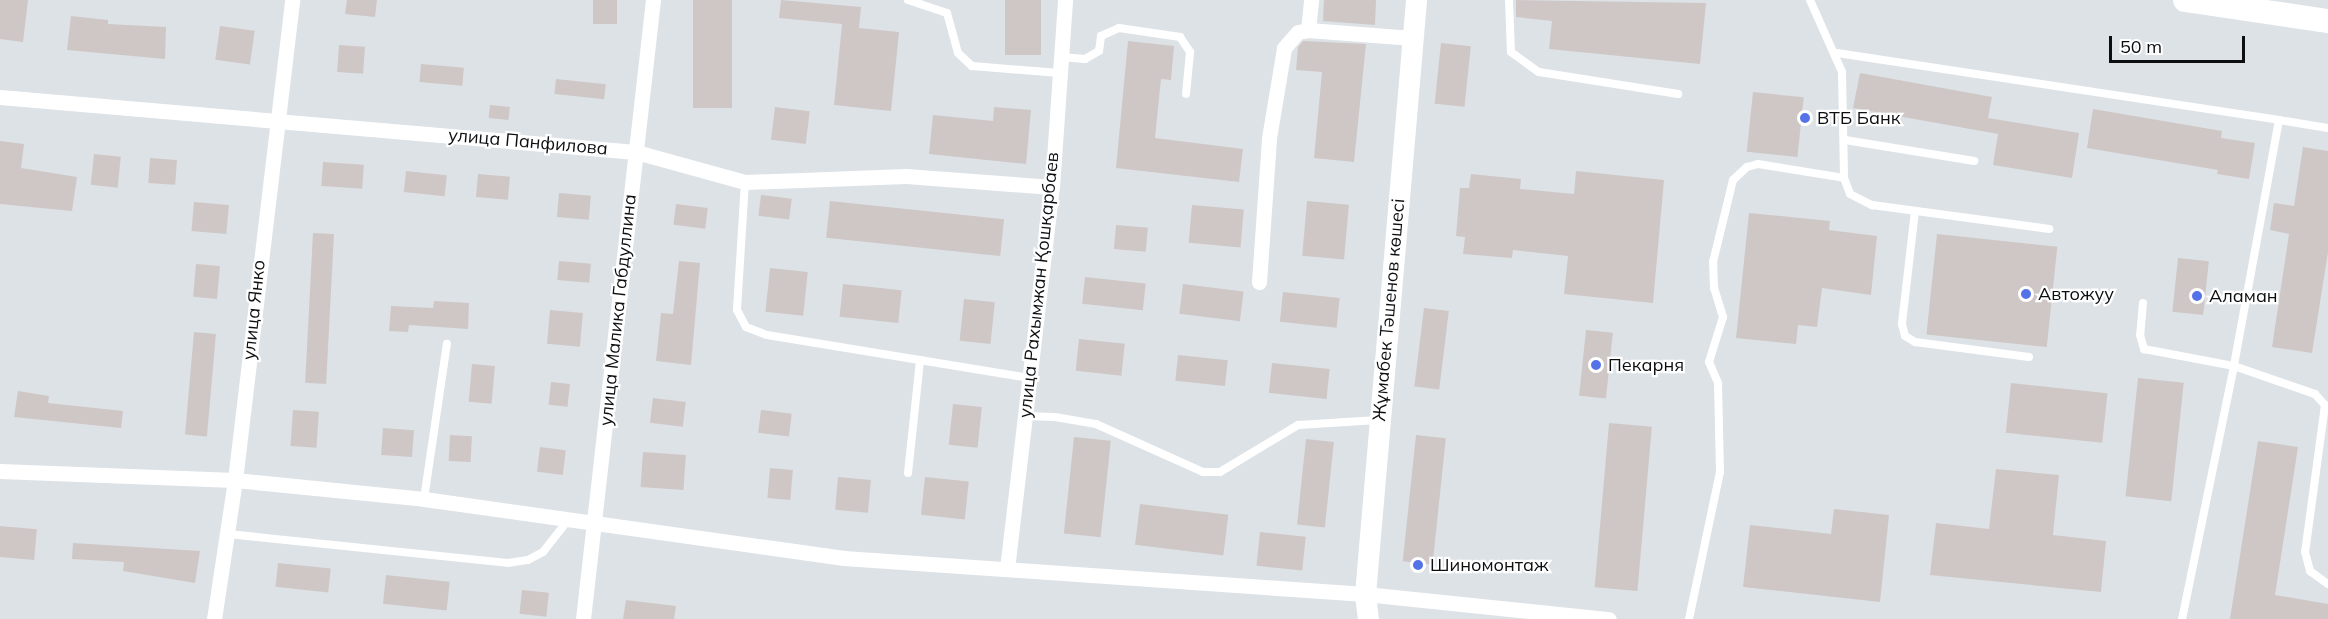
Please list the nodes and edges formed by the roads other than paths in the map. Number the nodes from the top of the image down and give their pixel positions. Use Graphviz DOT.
graph roads {
  1 [pos="292,0"];
  2 [pos="653,0"];
  3 [pos="908,0"];
  4 [pos="1065,0"];
  5 [pos="1311,0"];
  6 [pos="1416,0"];
  7 [pos="1509,0"];
  8 [pos="1810,0"];
  9 [pos="2185,0"];
  10 [pos="2313,16"];
  11 [pos="1308,30"];
  12 [pos="1413,38"];
  13 [pos="1837,53"];
  14 [pos="1061,57"];
  15 [pos="1059,73"];
  16 [pos="1186,94"];
  17 [pos="1678,94"];
  18 [pos="0,97"];
  19 [pos="275,119"];
  20 [pos="2279,120"];
  21 [pos="2328,128"];
  22 [pos="1845,140"];
  23 [pos="636,152"];
  24 [pos="1974,161"];
  25 [pos="1844,178"];
  26 [pos="745,182"];
  27 [pos="1053,187"];
  28 [pos="1916,211"];
  29 [pos="2049,228"];
  30 [pos="1259,282"];
  31 [pos="2143,303"];
  32 [pos="447,344"];
  33 [pos="2029,357"];
  34 [pos="920,360"];
  35 [pos="2234,366"];
  36 [pos="1029,378"];
  37 [pos="1025,417"];
  38 [pos="1380,420"];
  39 [pos="0,471"];
  40 [pos="908,473"];
  41 [pos="235,480"];
  42 [pos="424,499"];
  43 [pos="569,519"];
  44 [pos="595,523"];
  45 [pos="228,534"];
  46 [pos="1007,568"];
  47 [pos="2328,584"];
  48 [pos="1365,594"];
  49 [pos="214,619"];
  50 [pos="584,619"];
  51 [pos="1368,619"];
  52 [pos="1609,619"];
  53 [pos="1689,619"];
  54 [pos="2182,619"];
  1 -- 19 [label="street, улица Янко"];
  2 -- 23 [label="street, улица Малика Габдуллина"];
  3 -- 15 [label="lane"];
  4 -- 14 [label="street, улица Рахымжан Қошқарбаев"];
  5 -- 11 [label="street"];
  6 -- 12 [label="main road, Жұмабек Тәшенов көшесі"];
  7 -- 17 [label="lane"];
  8 -- 13 [label="lane"];
  9 -- 10 [label="highway"];
  11 -- 12 [label="street"];
  11 -- 30 [label="street"];
  12 -- 38 [label="main road, Жұмабек Тәшенов көшесі"];
  13 -- 20 [label="lane"];
  13 -- 22 [label="lane"];
  14 -- 15 [label="street, улица Рахымжан Қошқарбаев"];
  14 -- 16 [label="lane"];
  15 -- 27 [label="street, улица Рахымжан Қошқарбаев"];
  18 -- 19 [label="street, улица Панфилова"];
  19 -- 23 [label="street, улица Панфилова"];
  19 -- 41 [label="street, улица Янко"];
  20 -- 21 [label="lane"];
  20 -- 35 [label="lane"];
  22 -- 24 [label="lane"];
  22 -- 25 [label="lane"];
  23 -- 26 [label="street, улица Панфилова"];
  23 -- 44 [label="street, улица Малика Габдуллина"];
  25 -- 28 [label="lane"];
  25 -- 53 [label="lane"];
  26 -- 27 [label="street, улица Панфилова"];
  26 -- 34 [label="lane"];
  27 -- 36 [label="street, улица Рахымжан Қошқарбаев"];
  28 -- 29 [label="lane"];
  28 -- 33 [label="lane"];
  31 -- 35 [label="lane"];
  32 -- 42 [label="lane"];
  34 -- 36 [label="lane"];
  34 -- 40 [label="lane"];
  35 -- 47 [label="lane"];
  35 -- 54 [label="lane"];
  36 -- 37 [label="street, улица Рахымжан Қошқарбаев"];
  37 -- 38 [label="lane"];
  37 -- 46 [label="street, улица Рахымжан Қошқарбаев"];
  38 -- 48 [label="main road, Жұмабек Тәшенов көшесі"];
  39 -- 41 [label="street"];
  41 -- 42 [label="street"];
  41 -- 45 [label="street, улица Янко"];
  42 -- 43 [label="street"];
  43 -- 44 [label="street"];
  43 -- 45 [label="lane"];
  44 -- 46 [label="street"];
  44 -- 50 [label="street, улица Малика Габдуллина"];
  45 -- 49 [label="street, улица Янко"];
  46 -- 48 [label="street"];
  48 -- 51 [label="main road, Жұмабек Тәшенов көшесі"];
  48 -- 52 [label="street"];
}
